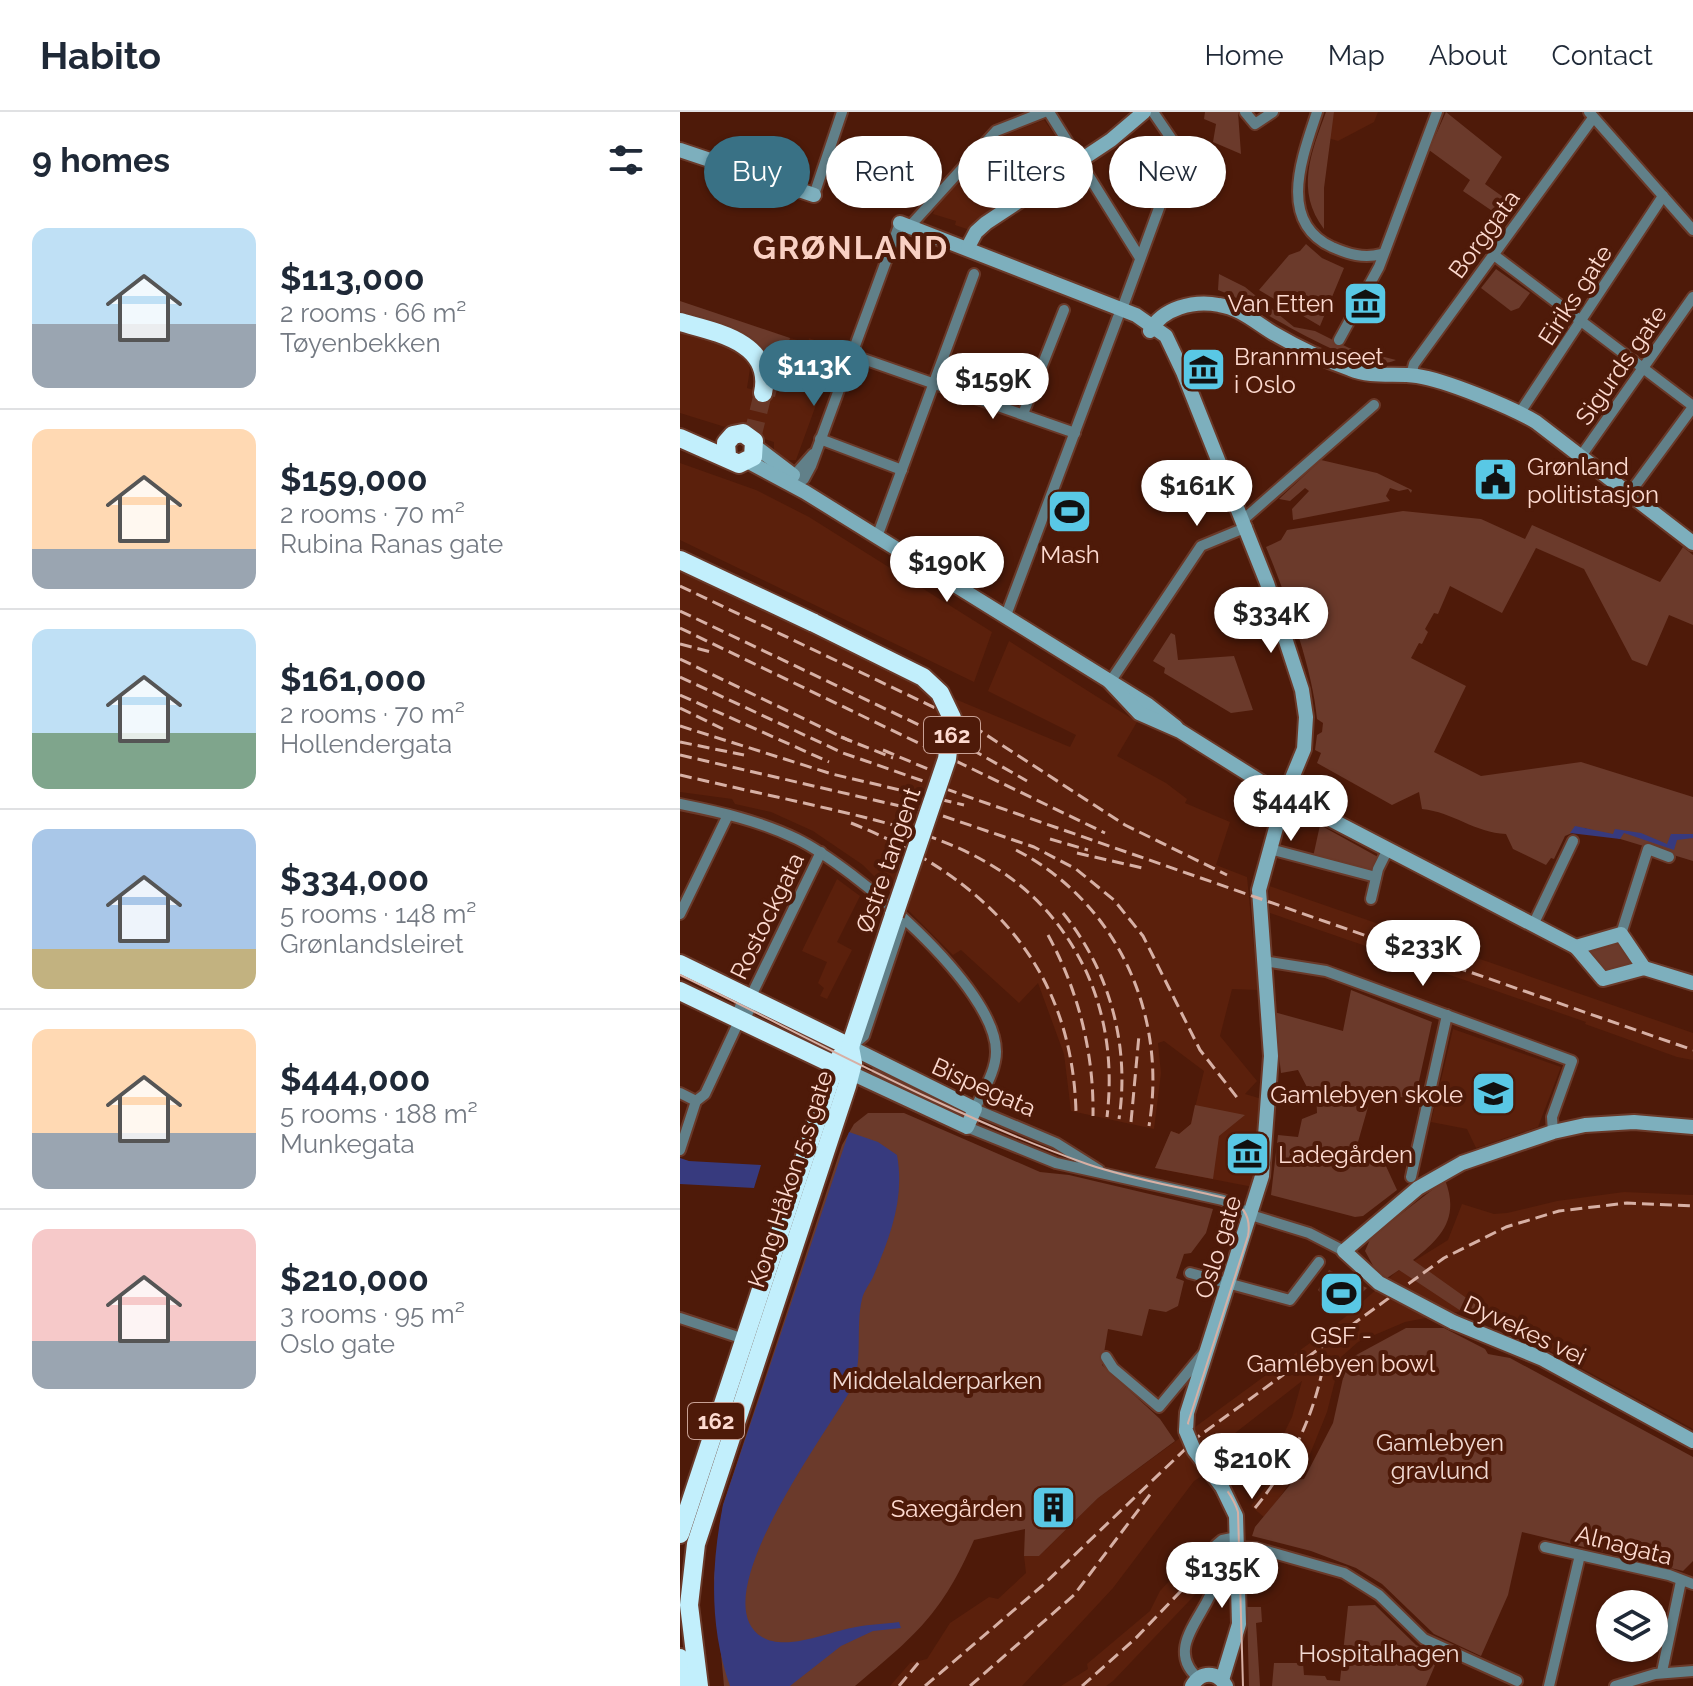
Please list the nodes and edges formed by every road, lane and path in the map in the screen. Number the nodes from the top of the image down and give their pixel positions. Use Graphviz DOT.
graph roads {
  1 [pos="842,112"];
  2 [pos="1047,112"];
  3 [pos="1144,112"];
  4 [pos="1153,112"];
  5 [pos="1245,112"];
  6 [pos="1273,112"];
  7 [pos="1317,112"];
  8 [pos="1437,112"];
  9 [pos="1591,115"];
  10 [pos="1064,136"];
  11 [pos="680,150"];
  12 [pos="1093,150"];
  13 [pos="1093,181"];
  14 [pos="814,195"];
  15 [pos="1663,196"];
  16 [pos="1008,208"];
  17 [pos="905,225"];
  18 [pos="1693,230"];
  19 [pos="968,247"];
  20 [pos="1381,254"];
  21 [pos="1494,255"];
  22 [pos="1140,258"];
  23 [pos="974,274"];
  24 [pos="1693,297"];
  25 [pos="1064,310"];
  26 [pos="1120,313"];
  27 [pos="1583,321"];
  28 [pos="680,322"];
  29 [pos="1152,328"];
  30 [pos="1339,340"];
  31 [pos="852,355"];
  32 [pos="1644,369"];
  33 [pos="1411,375"];
  34 [pos="934,385"];
  35 [pos="759,392"];
  36 [pos="1374,405"];
  37 [pos="1693,407"];
  38 [pos="1023,414"];
  39 [pos="1519,414"];
  40 [pos="680,428"];
  41 [pos="1075,433"];
  42 [pos="680,438"];
  43 [pos="820,439"];
  44 [pos="728,445"];
  45 [pos="752,454"];
  46 [pos="1581,456"];
  47 [pos="902,470"];
  48 [pos="798,484"];
  49 [pos="1629,494"];
  50 [pos="1245,523"];
  51 [pos="877,537"];
  52 [pos="1693,543"];
  53 [pos="680,560"];
  54 [pos="1005,618"];
  55 [pos="1110,682"];
  56 [pos="1285,795"];
  57 [pos="680,804"];
  58 [pos="728,815"];
  59 [pos="1573,841"];
  60 [pos="1270,849"];
  61 [pos="1388,849"];
  62 [pos="821,852"];
  63 [pos="1669,857"];
  64 [pos="1376,877"];
  65 [pos="1371,899"];
  66 [pos="680,914"];
  67 [pos="896,924"];
  68 [pos="1533,925"];
  69 [pos="1621,934"];
  70 [pos="1576,947"];
  71 [pos="1264,961"];
  72 [pos="680,964"];
  73 [pos="1644,968"];
  74 [pos="1693,983"];
  75 [pos="680,991"];
  76 [pos="750,998"];
  77 [pos="1447,1015"];
  78 [pos="740,1019"];
  79 [pos="850,1047"];
  80 [pos="843,1069"];
  81 [pos="680,1093"];
  82 [pos="696,1101"];
  83 [pos="975,1109"];
  84 [pos="967,1127"];
  85 [pos="1693,1127"];
  86 [pos="1553,1132"];
  87 [pos="680,1150"];
  88 [pos="1099,1170"];
  89 [pos="1411,1177"];
  90 [pos="1251,1215"];
  91 [pos="1344,1251"];
  92 [pos="1319,1262"];
  93 [pos="1190,1273"];
  94 [pos="1229,1284"];
  95 [pos="680,1318"];
  96 [pos="752,1342"];
  97 [pos="1209,1346"];
  98 [pos="1106,1357"];
  99 [pos="1693,1441"];
  100 [pos="691,1505"];
  101 [pos="699,1532"];
  102 [pos="680,1534"];
  103 [pos="1237,1542"];
  104 [pos="1545,1547"];
  105 [pos="1580,1555"];
  106 [pos="1681,1581"];
  107 [pos="1693,1584"];
  108 [pos="680,1658"];
  109 [pos="1693,1671"];
  110 [pos="1662,1672"];
  111 [pos="1517,1681"];
  112 [pos="1214,1682"];
  113 [pos="688,1686"];
  114 [pos="699,1686"];
  115 [pos="711,1686"];
  116 [pos="1549,1686"];
  117 [pos="1615,1686"];
  1 -- 14 [label="street"];
  2 -- 10 [label="street"];
  2 -- 17 [label="street"];
  3 -- 12 [label="street"];
  4 -- 22 [label="street"];
  5 -- 6 [label="street"];
  7 -- 20 [label="street"];
  8 -- 20 [label="street"];
  9 -- 15 [label="street"];
  9 -- 21 [label="street, Borggata"];
  11 -- 14 [label="street"];
  13 -- 22 [label="street"];
  15 -- 18 [label="street"];
  15 -- 27 [label="street, Eiriks gate"];
  16 -- 19 [label="street"];
  17 -- 19 [label="street"];
  17 -- 31 [label="street"];
  19 -- 26 [label="street"];
  20 -- 30 [label="street"];
  21 -- 27 [label="street"];
  21 -- 33 [label="street, Borggata"];
  22 -- 26 [label="street"];
  23 -- 34 [label="street"];
  24 -- 32 [label="street, Sigurds gate"];
  25 -- 38 [label="street"];
  26 -- 29 [label="street"];
  26 -- 41 [label="street"];
  27 -- 32 [label="street"];
  27 -- 39 [label="street, Eiriks gate"];
  28 -- 35 [label="highway"];
  29 -- 33 [label="street"];
  29 -- 50 [label="street, Oslo gate"];
  31 -- 34 [label="street"];
  31 -- 43 [label="street"];
  32 -- 37 [label="street"];
  32 -- 46 [label="street, Sigurds gate"];
  33 -- 39 [label="street"];
  34 -- 38 [label="street"];
  34 -- 47 [label="street"];
  36 -- 50 [label="street"];
  37 -- 49 [label="street"];
  38 -- 41 [label="street"];
  39 -- 46 [label="street"];
  40 -- 44 [label="highway"];
  41 -- 54 [label="street"];
  42 -- 44 [label="highway"];
  43 -- 47 [label="street"];
  43 -- 48 [label="street"];
  44 -- 45 [label="highway"];
  44 -- 45 [label="highway"];
  45 -- 48 [label="street"];
  46 -- 49 [label="street"];
  47 -- 51 [label="street"];
  48 -- 51 [label="street"];
  49 -- 52 [label="street"];
  50 -- 55 [label="street"];
  50 -- 56 [label="street, Oslo gate"];
  51 -- 54 [label="street"];
  53 -- 67 [label="highway, Østre tangent / 162, bridge"];
  54 -- 55 [label="street"];
  55 -- 56 [label="street"];
  56 -- 60 [label="street, Oslo gate"];
  56 -- 61 [label="street"];
  57 -- 58 [label="street"];
  58 -- 62 [label="street"];
  58 -- 66 [label="street"];
  59 -- 68 [label="street"];
  60 -- 64 [label="street"];
  60 -- 71 [label="street, Oslo gate"];
  61 -- 64 [label="street"];
  61 -- 68 [label="street"];
  62 -- 67 [label="street"];
  62 -- 76 [label="street, Rostockgata"];
  63 -- 69 [label="street"];
  64 -- 65 [label="street"];
  67 -- 79 [label="highway, Østre tangent / 162"];
  67 -- 83 [label="street"];
  68 -- 70 [label="street"];
  69 -- 70 [label="street"];
  69 -- 73 [label="street"];
  70 -- 73 [label="street"];
  71 -- 77 [label="street"];
  71 -- 90 [label="street, Oslo gate"];
  72 -- 76 [label="highway"];
  73 -- 74 [label="street"];
  75 -- 78 [label="highway"];
  76 -- 78 [label="street, Rostockgata"];
  76 -- 79 [label="highway"];
  77 -- 86 [label="street"];
  77 -- 89 [label="street"];
  78 -- 80 [label="highway"];
  78 -- 82 [label="street, Rostockgata"];
  79 -- 80 [label="highway, Kong Håkon 5.s gate / 162"];
  79 -- 83 [label="street, Bispegata"];
  80 -- 84 [label="street, Bispegata"];
  80 -- 96 [label="highway, Kong Håkon 5.s gate / 162"];
  81 -- 82 [label="street"];
  82 -- 87 [label="street, Rostockgata"];
  83 -- 84 [label="street"];
  83 -- 88 [label="street, Bispegata"];
  84 -- 88 [label="street, Bispegata"];
  85 -- 86 [label="street"];
  86 -- 91 [label="street"];
  88 -- 90 [label="street, Bispegata"];
  90 -- 91 [label="street, Bispegata"];
  90 -- 94 [label="street, Oslo gate"];
  91 -- 99 [label="street, Dyvekes vei, bridge"];
  92 -- 94 [label="street"];
  93 -- 94 [label="street"];
  94 -- 97 [label="street, Oslo gate"];
  95 -- 96 [label="street"];
  96 -- 100 [label="highway, Kong Håkon 5.s gate / 162"];
  97 -- 98 [label="street"];
  97 -- 103 [label="street, Oslo gate, bridge"];
  100 -- 101 [label="highway, Kong Håkon 5.s gate / 162"];
  100 -- 102 [label="highway, Kong Håkon 5.s gate / 162"];
  101 -- 114 [label="highway, Kong Håkon 5.s gate / 162"];
  101 -- 115 [label="highway, 162"];
  103 -- 111 [label="street"];
  103 -- 112 [label="street, Oslo gate"];
  103 -- 112 [label="street"];
  104 -- 105 [label="street, Alnagata"];
  105 -- 106 [label="street, Alnagata"];
  105 -- 116 [label="street"];
  106 -- 107 [label="street, Alnagata"];
  106 -- 110 [label="street"];
  108 -- 113 [label="highway"];
  109 -- 110 [label="street"];
  110 -- 117 [label="street"];
}
